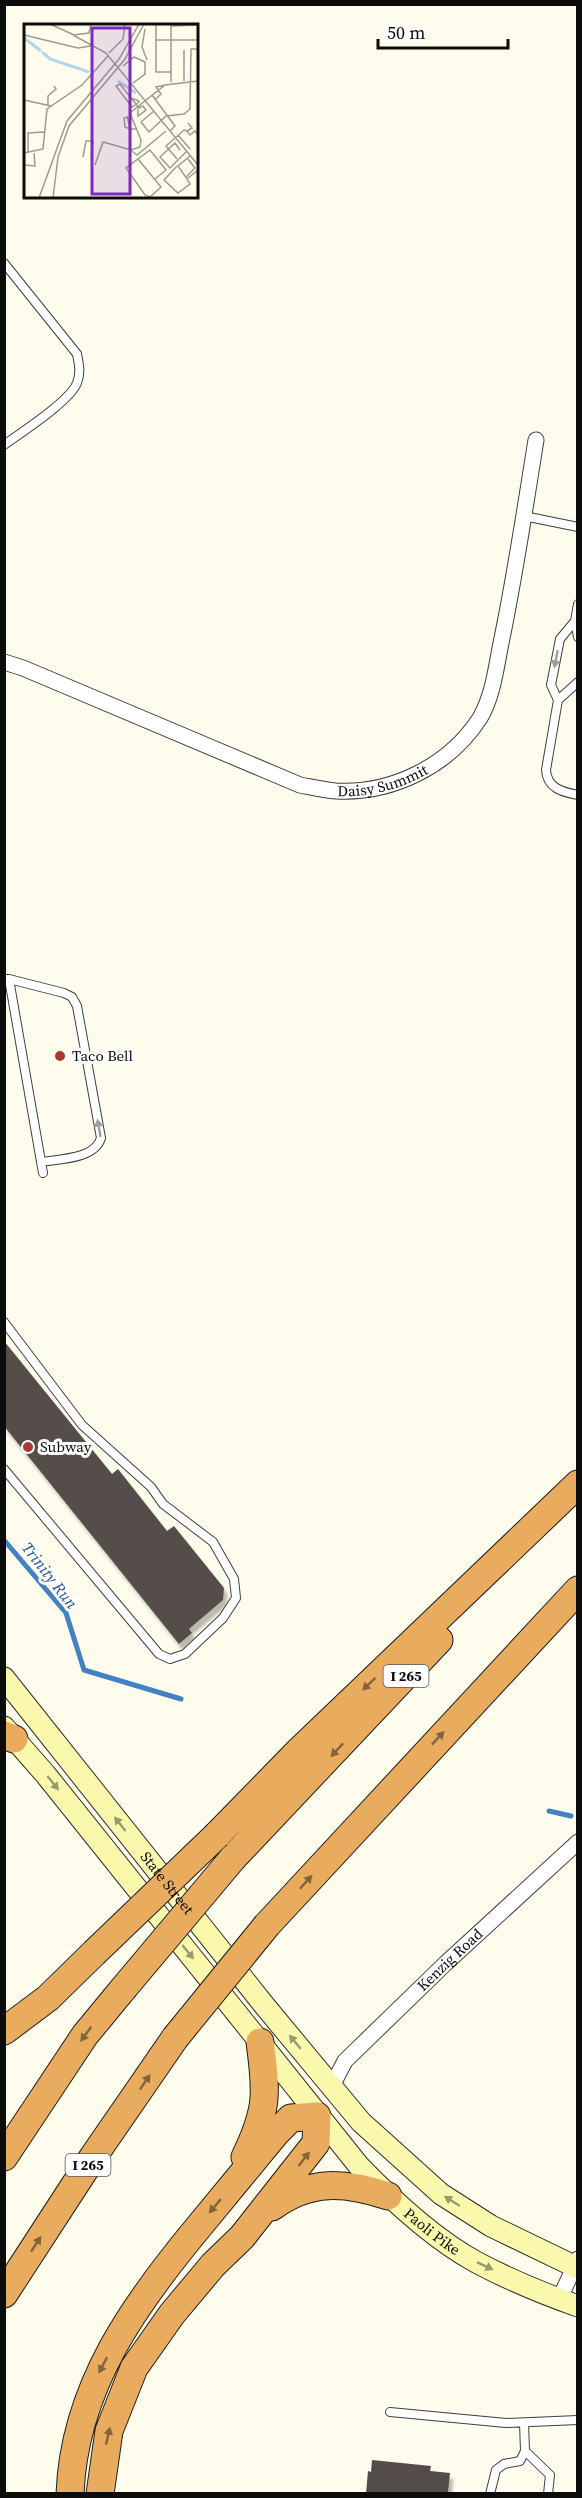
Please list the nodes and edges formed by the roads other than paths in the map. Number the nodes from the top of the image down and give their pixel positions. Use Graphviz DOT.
graph roads {
  1 [pos="4,263"];
  2 [pos="536,440"];
  3 [pos="4,445"];
  4 [pos="524,516"];
  5 [pos="578,527"];
  6 [pos="578,604"];
  7 [pos="575,621"];
  8 [pos="578,637"];
  9 [pos="4,662"];
  10 [pos="578,682"];
  11 [pos="558,700"];
  12 [pos="578,795"];
  13 [pos="7,979"];
  14 [pos="41,1162"];
  15 [pos="43,1173"];
  16 [pos="4,1322"];
  17 [pos="4,1469"];
  18 [pos="578,1484"];
  19 [pos="578,1492"];
  20 [pos="578,1590"];
  21 [pos="4,1678"];
  22 [pos="8,1734"];
  23 [pos="578,1842"];
  24 [pos="4,2031"];
  25 [pos="260,2042"];
  26 [pos="333,2086"];
  27 [pos="317,2116"];
  28 [pos="4,2157"];
  29 [pos="236,2182"];
  30 [pos="388,2196"];
  31 [pos="242,2237"];
  32 [pos="576,2265"];
  33 [pos="4,2294"];
  34 [pos="568,2303"];
  35 [pos="390,2412"];
  36 [pos="578,2420"];
  37 [pos="524,2423"];
  38 [pos="525,2451"];
  39 [pos="70,2493"];
  40 [pos="100,2493"];
  41 [pos="489,2493"];
  42 [pos="548,2493"];
  1 -- 3 [label="lane"];
  2 -- 4 [label="street, Daisy Summit"];
  4 -- 5 [label="lane"];
  4 -- 9 [label="street, Daisy Summit"];
  6 -- 7 [label="lane"];
  7 -- 8 [label="lane"];
  7 -- 11 [label="lane, one-way"];
  10 -- 11 [label="lane"];
  11 -- 12 [label="lane"];
  13 -- 14 [label="lane"];
  14 -- 13 [label="lane, one-way"];
  14 -- 15 [label="lane"];
  16 -- 17 [label="lane"];
  18 -- 24 [label="highway, one-way, bridge"];
  19 -- 28 [label="highway, I 265, one-way, bridge"];
  33 -- 20 [label="highway, I 265, one-way, bridge"];
  26 -- 21 [label="main road, State Street, one-way"];
  22 -- 25 [label="main road, State Street, one-way"];
  23 -- 26 [label="street, Kenzig Road"];
  25 -- 27 [label="main road, State Street"];
  25 -- 29 [label="highway"];
  26 -- 27 [label="main road"];
  32 -- 26 [label="main road, one-way"];
  27 -- 29 [label="highway"];
  27 -- 30 [label="main road, Paoli Pike"];
  31 -- 27 [label="highway, one-way"];
  29 -- 39 [label="highway, one-way"];
  30 -- 31 [label="highway"];
  30 -- 34 [label="main road, Paoli Pike, one-way"];
  40 -- 31 [label="highway, one-way"];
  32 -- 34 [label="street"];
  35 -- 37 [label="lane"];
  36 -- 37 [label="lane"];
  37 -- 38 [label="lane"];
  38 -- 41 [label="lane"];
  38 -- 42 [label="lane"];
}
